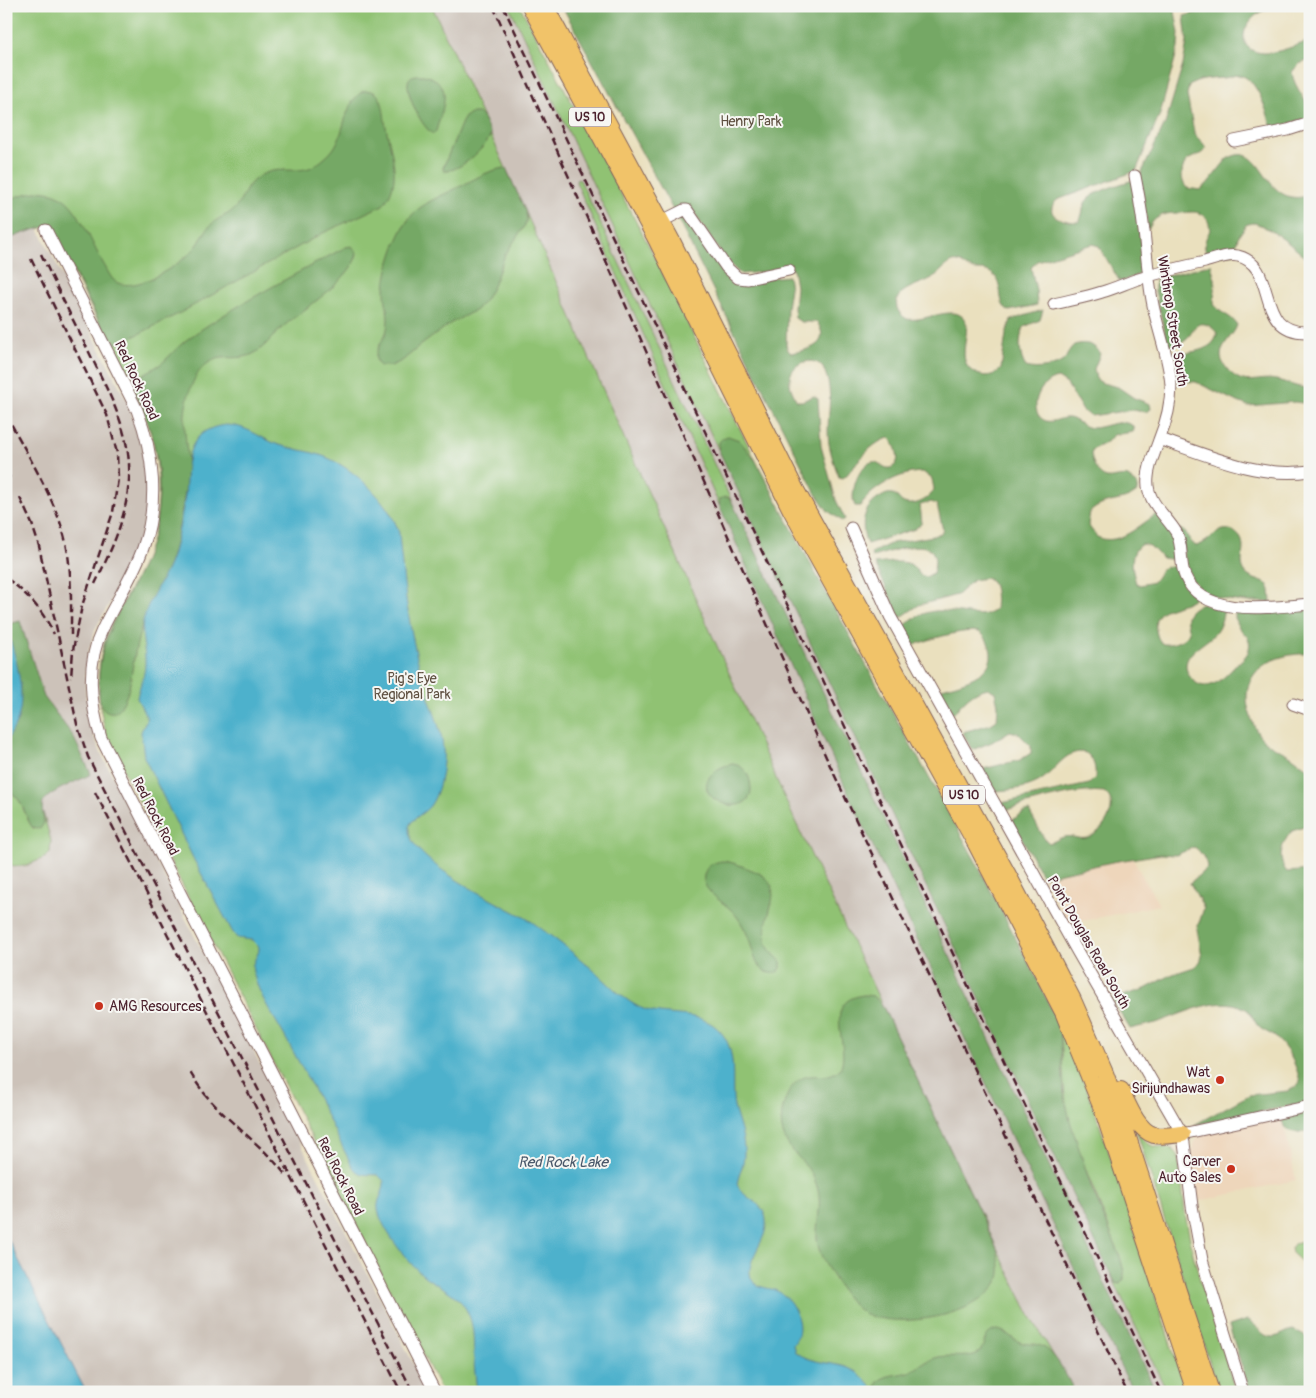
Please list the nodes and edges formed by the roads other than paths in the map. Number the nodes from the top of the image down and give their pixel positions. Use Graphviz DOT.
graph roads {
  1 [pos="530,6"];
  2 [pos="545,6"];
  3 [pos="1310,123"];
  4 [pos="1234,141"];
  5 [pos="1135,176"];
  6 [pos="656,224"];
  7 [pos="46,230"];
  8 [pos="789,270"];
  9 [pos="1149,276"];
  10 [pos="1054,304"];
  11 [pos="1310,332"];
  12 [pos="1160,439"];
  13 [pos="1310,471"];
  14 [pos="851,528"];
  15 [pos="1310,604"];
  16 [pos="1293,704"];
  17 [pos="1310,710"];
  18 [pos="1078,1010"];
  19 [pos="1310,1106"];
  20 [pos="1182,1134"];
  21 [pos="435,1392"];
  22 [pos="1195,1392"];
  23 [pos="1211,1392"];
  24 [pos="1243,1392"];
  1 -- 6 [label="highway, US 10"];
  2 -- 6 [label="highway, US 10"];
  3 -- 4 [label="street"];
  5 -- 9 [label="street, Winthrop Street South"];
  6 -- 8 [label="street"];
  6 -- 18 [label="highway, US 10"];
  6 -- 22 [label="highway, US 10"];
  7 -- 21 [label="street, Red Rock Road"];
  9 -- 10 [label="street"];
  9 -- 11 [label="street"];
  9 -- 12 [label="street, Winthrop Street South"];
  12 -- 13 [label="street"];
  12 -- 15 [label="street, Winthrop Street South"];
  14 -- 20 [label="street, Point Douglas Road South"];
  16 -- 17 [label="street"];
  18 -- 20 [label="highway"];
  18 -- 23 [label="highway, US 10"];
  19 -- 20 [label="street"];
  20 -- 24 [label="street, Point Douglas Road South"];
}
